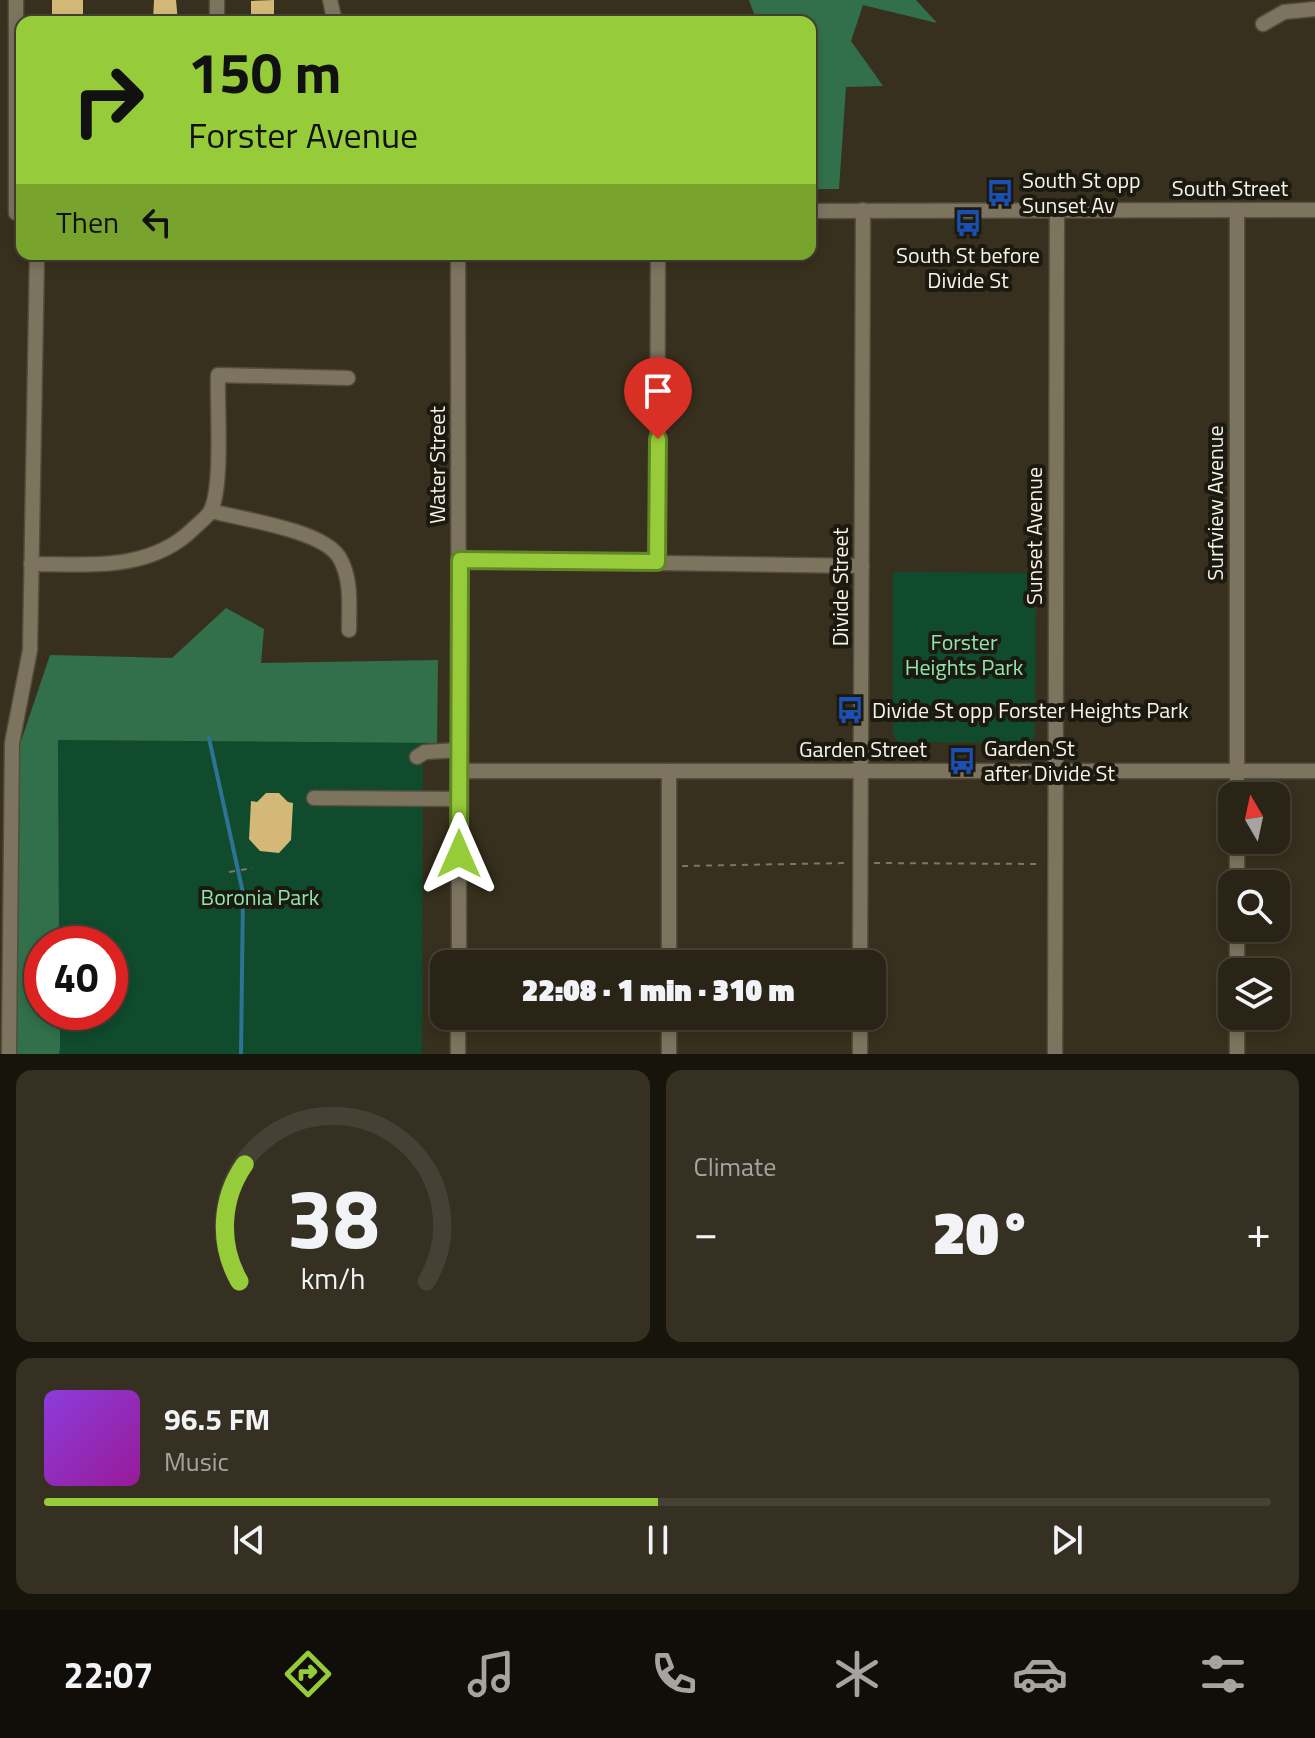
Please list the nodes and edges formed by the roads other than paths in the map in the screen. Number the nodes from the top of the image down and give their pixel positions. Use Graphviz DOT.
graph roads {
  1 [pos="1315,9"];
  2 [pos="1263,24"];
  3 [pos="863,210"];
  4 [pos="1057,210"];
  5 [pos="1237,210"];
  6 [pos="1315,210"];
  7 [pos="816,211"];
  8 [pos="37,260"];
  9 [pos="458,260"];
  10 [pos="658,260"];
  11 [pos="348,378"];
  12 [pos="211,511"];
  13 [pos="460,560"];
  14 [pos="657,562"];
  15 [pos="31,564"];
  16 [pos="862,566"];
  17 [pos="349,630"];
  18 [pos="460,750"];
  19 [pos="417,757"];
  20 [pos="460,771"];
  21 [pos="669,771"];
  22 [pos="862,771"];
  23 [pos="1056,771"];
  24 [pos="1237,771"];
  25 [pos="1315,771"];
  26 [pos="1237,782"];
  27 [pos="314,798"];
  28 [pos="460,799"];
  29 [pos="459,950"];
  30 [pos="669,950"];
  31 [pos="860,950"];
  32 [pos="458,1030"];
  33 [pos="669,1030"];
  34 [pos="860,1030"];
  35 [pos="1237,1030"];
  36 [pos="9,1054"];
  37 [pos="458,1054"];
  38 [pos="669,1054"];
  39 [pos="860,1054"];
  40 [pos="1055,1054"];
  41 [pos="1237,1054"];
  1 -- 2 [label="street"];
  3 -- 4 [label="street, South Street"];
  3 -- 7 [label="street, South Street"];
  3 -- 16 [label="street, Divide Street"];
  4 -- 5 [label="street, South Street"];
  4 -- 23 [label="street, Sunset Avenue"];
  5 -- 6 [label="street, South Street"];
  5 -- 24 [label="street, Surfview Avenue"];
  8 -- 15 [label="street"];
  9 -- 13 [label="street, Water Street"];
  10 -- 14 [label="street"];
  11 -- 12 [label="street"];
  12 -- 15 [label="street"];
  12 -- 17 [label="street"];
  13 -- 14 [label="street"];
  13 -- 18 [label="street, Water Street"];
  14 -- 16 [label="street"];
  15 -- 36 [label="street"];
  16 -- 22 [label="street, Divide Street"];
  18 -- 19 [label="street"];
  18 -- 20 [label="street, Water Street"];
  20 -- 21 [label="street, Garden Street"];
  20 -- 28 [label="street, Water Street"];
  21 -- 22 [label="street, Garden Street"];
  21 -- 30 [label="street"];
  22 -- 23 [label="street, Garden Street"];
  22 -- 31 [label="street, Divide Street"];
  23 -- 24 [label="street, Garden Street"];
  23 -- 40 [label="street, Sunset Avenue"];
  24 -- 25 [label="street, Garden Street"];
  24 -- 26 [label="street, Surfview Avenue"];
  27 -- 28 [label="street"];
  28 -- 29 [label="street, Water Street"];
  32 -- 37 [label="street"];
  33 -- 38 [label="street"];
  34 -- 39 [label="street"];
  35 -- 41 [label="street"];
}
